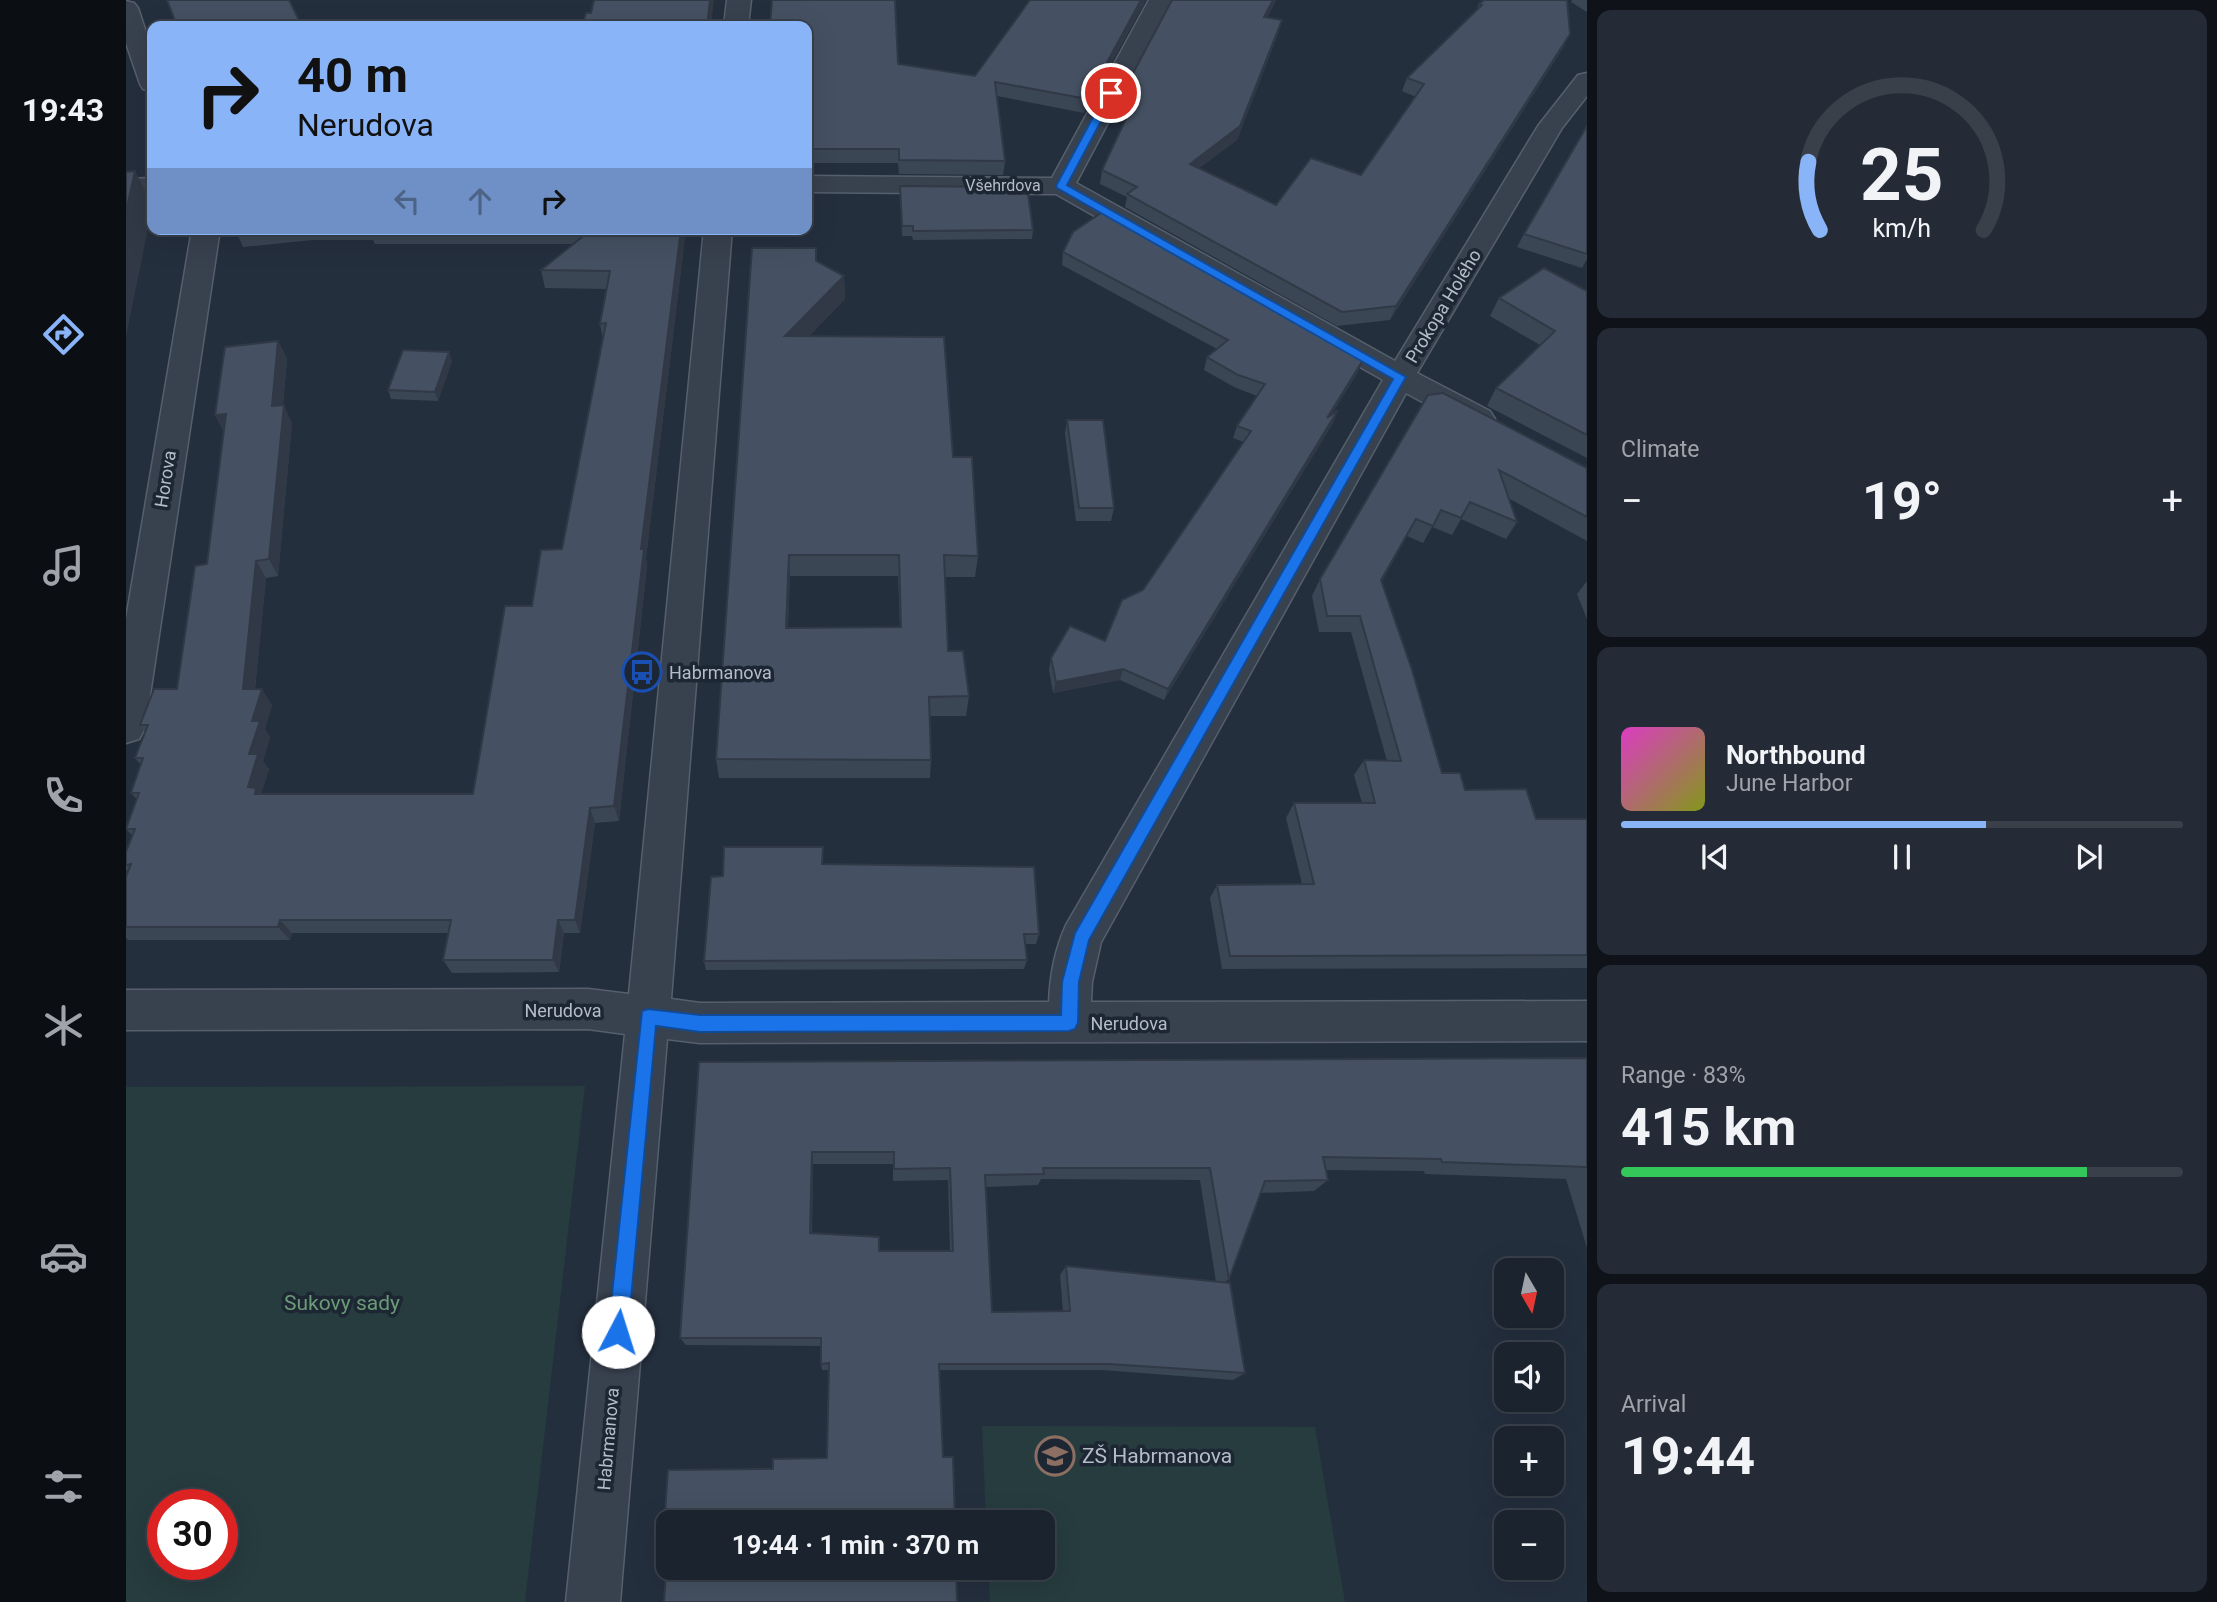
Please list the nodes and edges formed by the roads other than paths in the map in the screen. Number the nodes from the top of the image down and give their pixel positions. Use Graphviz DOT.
graph roads {
  1 [pos="739,0"];
  2 [pos="1161,0"];
  3 [pos="126,8"];
  4 [pos="737,21"];
  5 [pos="147,69"];
  6 [pos="1587,80"];
  7 [pos="812,184"];
  8 [pos="1061,186"];
  9 [pos="126,187"];
  10 [pos="147,187"];
  11 [pos="205,235"];
  12 [pos="717,235"];
  13 [pos="1400,377"];
  14 [pos="1505,432"];
  15 [pos="159,515"];
  16 [pos="126,518"];
  17 [pos="126,728"];
  18 [pos="126,1010"];
  19 [pos="648,1017"];
  20 [pos="1587,1021"];
  21 [pos="1069,1023"];
  22 [pos="593,1602"];
  1 -- 4 [label="street"];
  2 -- 8 [label="street"];
  3 -- 5 [label="street"];
  6 -- 13 [label="street, Prokopa Holého"];
  7 -- 8 [label="street, Všehrdova"];
  8 -- 13 [label="street, Všehrdova"];
  9 -- 10 [label="street"];
  11 -- 15 [label="street, Horova"];
  12 -- 19 [label="street, Habrmanova"];
  13 -- 14 [label="street, Všehrdova"];
  13 -- 21 [label="street, Prokopa Holého"];
  15 -- 16 [label="street"];
  15 -- 17 [label="street, Horova"];
  18 -- 19 [label="street, Nerudova"];
  19 -- 21 [label="street, Nerudova"];
  19 -- 22 [label="street, Habrmanova"];
  20 -- 21 [label="street, Nerudova"];
}
